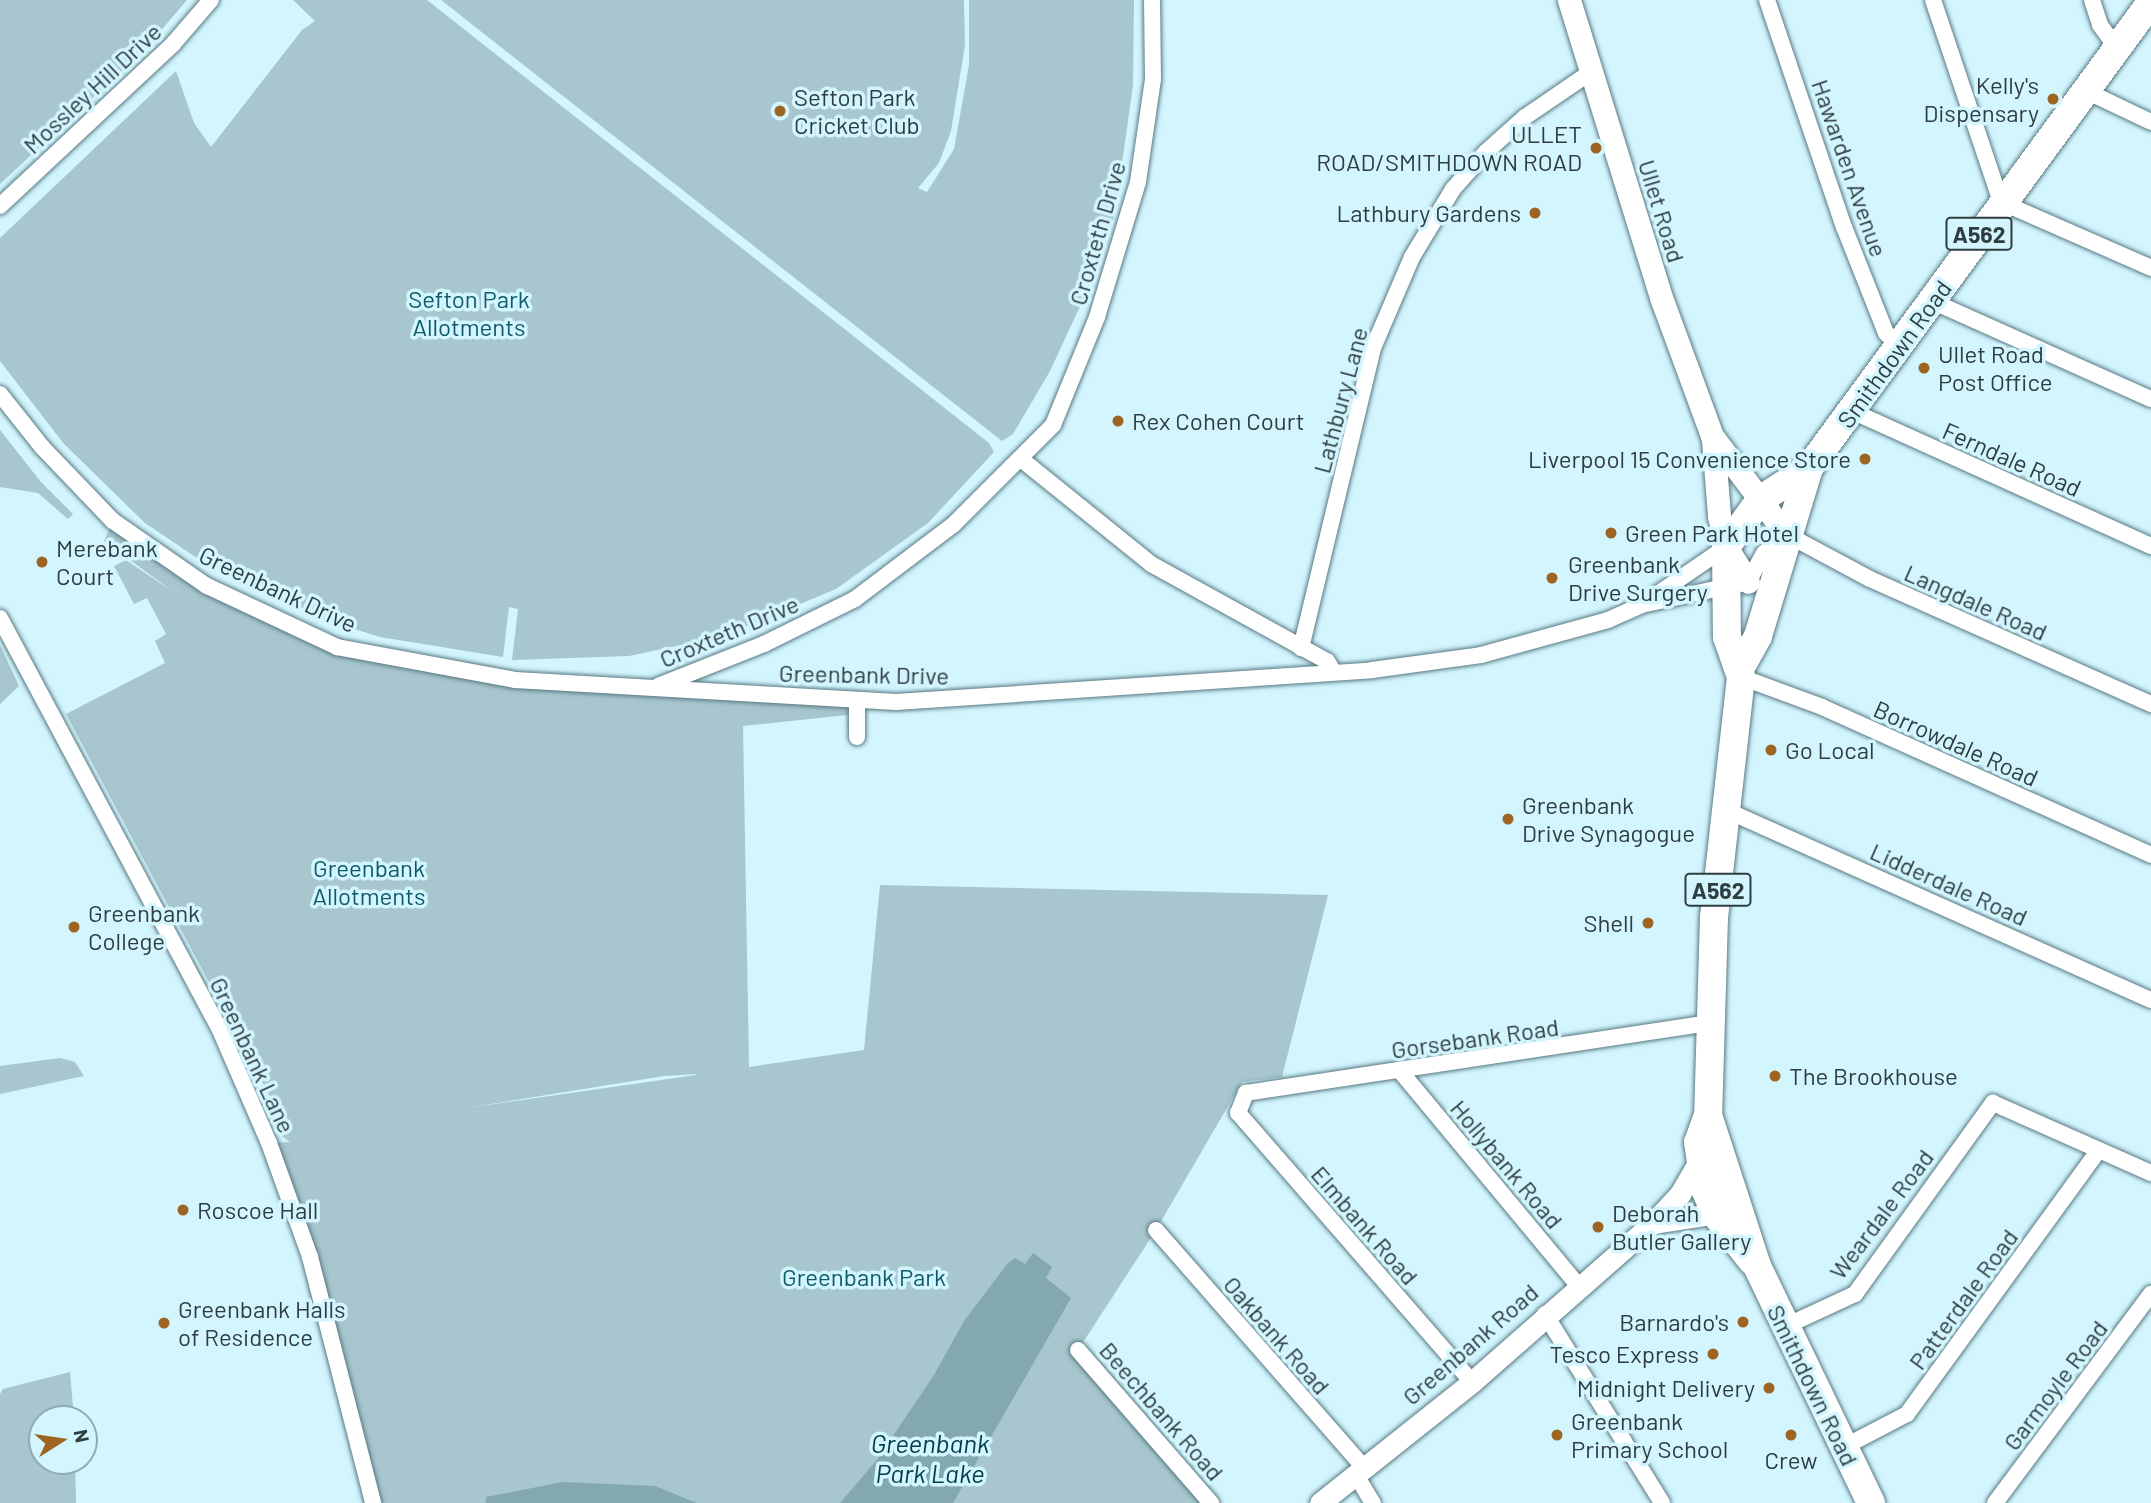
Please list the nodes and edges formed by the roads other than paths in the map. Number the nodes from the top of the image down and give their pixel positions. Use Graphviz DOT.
graph roads {
  1 [pos="211,0"];
  2 [pos="1152,0"];
  3 [pos="1569,0"];
  4 [pos="1767,0"];
  5 [pos="1933,0"];
  6 [pos="2092,0"];
  7 [pos="2151,2"];
  8 [pos="2116,47"];
  9 [pos="1591,72"];
  10 [pos="2084,90"];
  11 [pos="2151,122"];
  12 [pos="2001,202"];
  13 [pos="0,206"];
  14 [pos="2151,268"];
  15 [pos="1934,302"];
  16 [pos="1899,346"];
  17 [pos="0,394"];
  18 [pos="2151,399"];
  19 [pos="1854,412"];
  20 [pos="1712,436"];
  21 [pos="1021,459"];
  22 [pos="1809,468"];
  23 [pos="1760,500"];
  24 [pos="1786,534"];
  25 [pos="2151,546"];
  26 [pos="1727,547"];
  27 [pos="1736,585"];
  28 [pos="1641,605"];
  29 [pos="0,618"];
  30 [pos="1301,648"];
  31 [pos="1334,672"];
  32 [pos="1741,672"];
  33 [pos="652,688"];
  34 [pos="857,700"];
  35 [pos="2151,704"];
  36 [pos="857,737"];
  37 [pos="1728,811"];
  38 [pos="2151,855"];
  39 [pos="2151,1000"];
  40 [pos="1709,1023"];
  41 [pos="1401,1072"];
  42 [pos="1247,1093"];
  43 [pos="1708,1115"];
  44 [pos="2099,1150"];
  45 [pos="1700,1160"];
  46 [pos="2151,1172"];
  47 [pos="1728,1211"];
  48 [pos="1653,1223"];
  49 [pos="1156,1230"];
  50 [pos="1578,1285"];
  51 [pos="2151,1294"];
  52 [pos="1545,1314"];
  53 [pos="1784,1327"];
  54 [pos="1078,1350"];
  55 [pos="1472,1382"];
  56 [pos="1842,1448"];
  57 [pos="1360,1471"];
  58 [pos="373,1503"];
  59 [pos="1211,1503"];
  60 [pos="1320,1503"];
  61 [pos="1373,1503"];
  62 [pos="1662,1503"];
  63 [pos="1871,1503"];
  64 [pos="1995,1503"];
  1 -- 13 [label="street, Mossley Hill Drive"];
  2 -- 21 [label="street, Croxteth Drive"];
  3 -- 9 [label="main road, Ullet Road"];
  4 -- 16 [label="street, Hawarden Avenue"];
  5 -- 12 [label="street"];
  6 -- 8 [label="street"];
  7 -- 8 [label="highway, Smithdown Road / A562"];
  8 -- 10 [label="highway, Smithdown Road / A562"];
  9 -- 20 [label="main road, Ullet Road"];
  9 -- 30 [label="street, Lathbury Lane"];
  10 -- 11 [label="street"];
  10 -- 12 [label="highway, Smithdown Road / A562"];
  12 -- 14 [label="street"];
  12 -- 15 [label="highway, Smithdown Road / A562"];
  15 -- 16 [label="highway, Smithdown Road / A562"];
  15 -- 18 [label="street"];
  16 -- 19 [label="highway, Smithdown Road / A562"];
  17 -- 33 [label="street, Greenbank Drive"];
  19 -- 22 [label="highway, Smithdown Road / A562"];
  19 -- 25 [label="street, Ferndale Road"];
  20 -- 23 [label="main road, Ullet Road"];
  20 -- 26 [label="main road, Ullet Road"];
  21 -- 30 [label="street"];
  21 -- 33 [label="street, Croxteth Drive"];
  22 -- 23 [label="highway, Smithdown Road / A562"];
  22 -- 24 [label="highway, Smithdown Road / A562"];
  23 -- 24 [label="main road, Ullet Road"];
  23 -- 26 [label="highway, Smithdown Road / A562"];
  24 -- 27 [label="street"];
  24 -- 32 [label="highway, Smithdown Road / A562"];
  24 -- 35 [label="street, Langdale Road"];
  26 -- 27 [label="highway, Smithdown Road / A562"];
  26 -- 28 [label="street"];
  27 -- 28 [label="street, Greenbank Drive"];
  27 -- 32 [label="highway, Smithdown Road / A562"];
  28 -- 31 [label="street, Greenbank Drive"];
  29 -- 58 [label="street, Greenbank Lane"];
  30 -- 31 [label="street"];
  31 -- 34 [label="street, Greenbank Drive"];
  32 -- 37 [label="highway, Smithdown Road / A562"];
  32 -- 38 [label="street, Borrowdale Road"];
  33 -- 34 [label="street, Greenbank Drive"];
  34 -- 36 [label="street"];
  37 -- 39 [label="street, Lidderdale Road"];
  37 -- 40 [label="highway, Smithdown Road / A562"];
  40 -- 41 [label="street, Gorsebank Road"];
  40 -- 43 [label="highway, Smithdown Road / A562"];
  41 -- 42 [label="street, Gorsebank Road"];
  41 -- 50 [label="street, Hollybank Road"];
  42 -- 55 [label="street, Elmbank Road"];
  43 -- 45 [label="highway, Smithdown Road / A562"];
  43 -- 47 [label="highway, Smithdown Road / A562"];
  44 -- 46 [label="street"];
  44 -- 53 [label="street, Weardale Road"];
  44 -- 56 [label="street, Patterdale Road"];
  45 -- 47 [label="highway, Smithdown Road / A562"];
  45 -- 48 [label="street, Greenbank Road"];
  47 -- 48 [label="street"];
  47 -- 53 [label="highway, Smithdown Road / A562"];
  48 -- 50 [label="street, Greenbank Road"];
  49 -- 57 [label="street, Oakbank Road"];
  50 -- 52 [label="street, Greenbank Road"];
  51 -- 64 [label="street, Garmoyle Road"];
  52 -- 55 [label="street, Greenbank Road"];
  52 -- 62 [label="street"];
  53 -- 56 [label="highway, Smithdown Road / A562"];
  54 -- 59 [label="street, Beechbank Road"];
  55 -- 57 [label="street, Greenbank Road"];
  56 -- 63 [label="highway, Smithdown Road / A562"];
  57 -- 60 [label="street, Greenbank Road"];
  57 -- 61 [label="street, Oakbank Road"];
}
